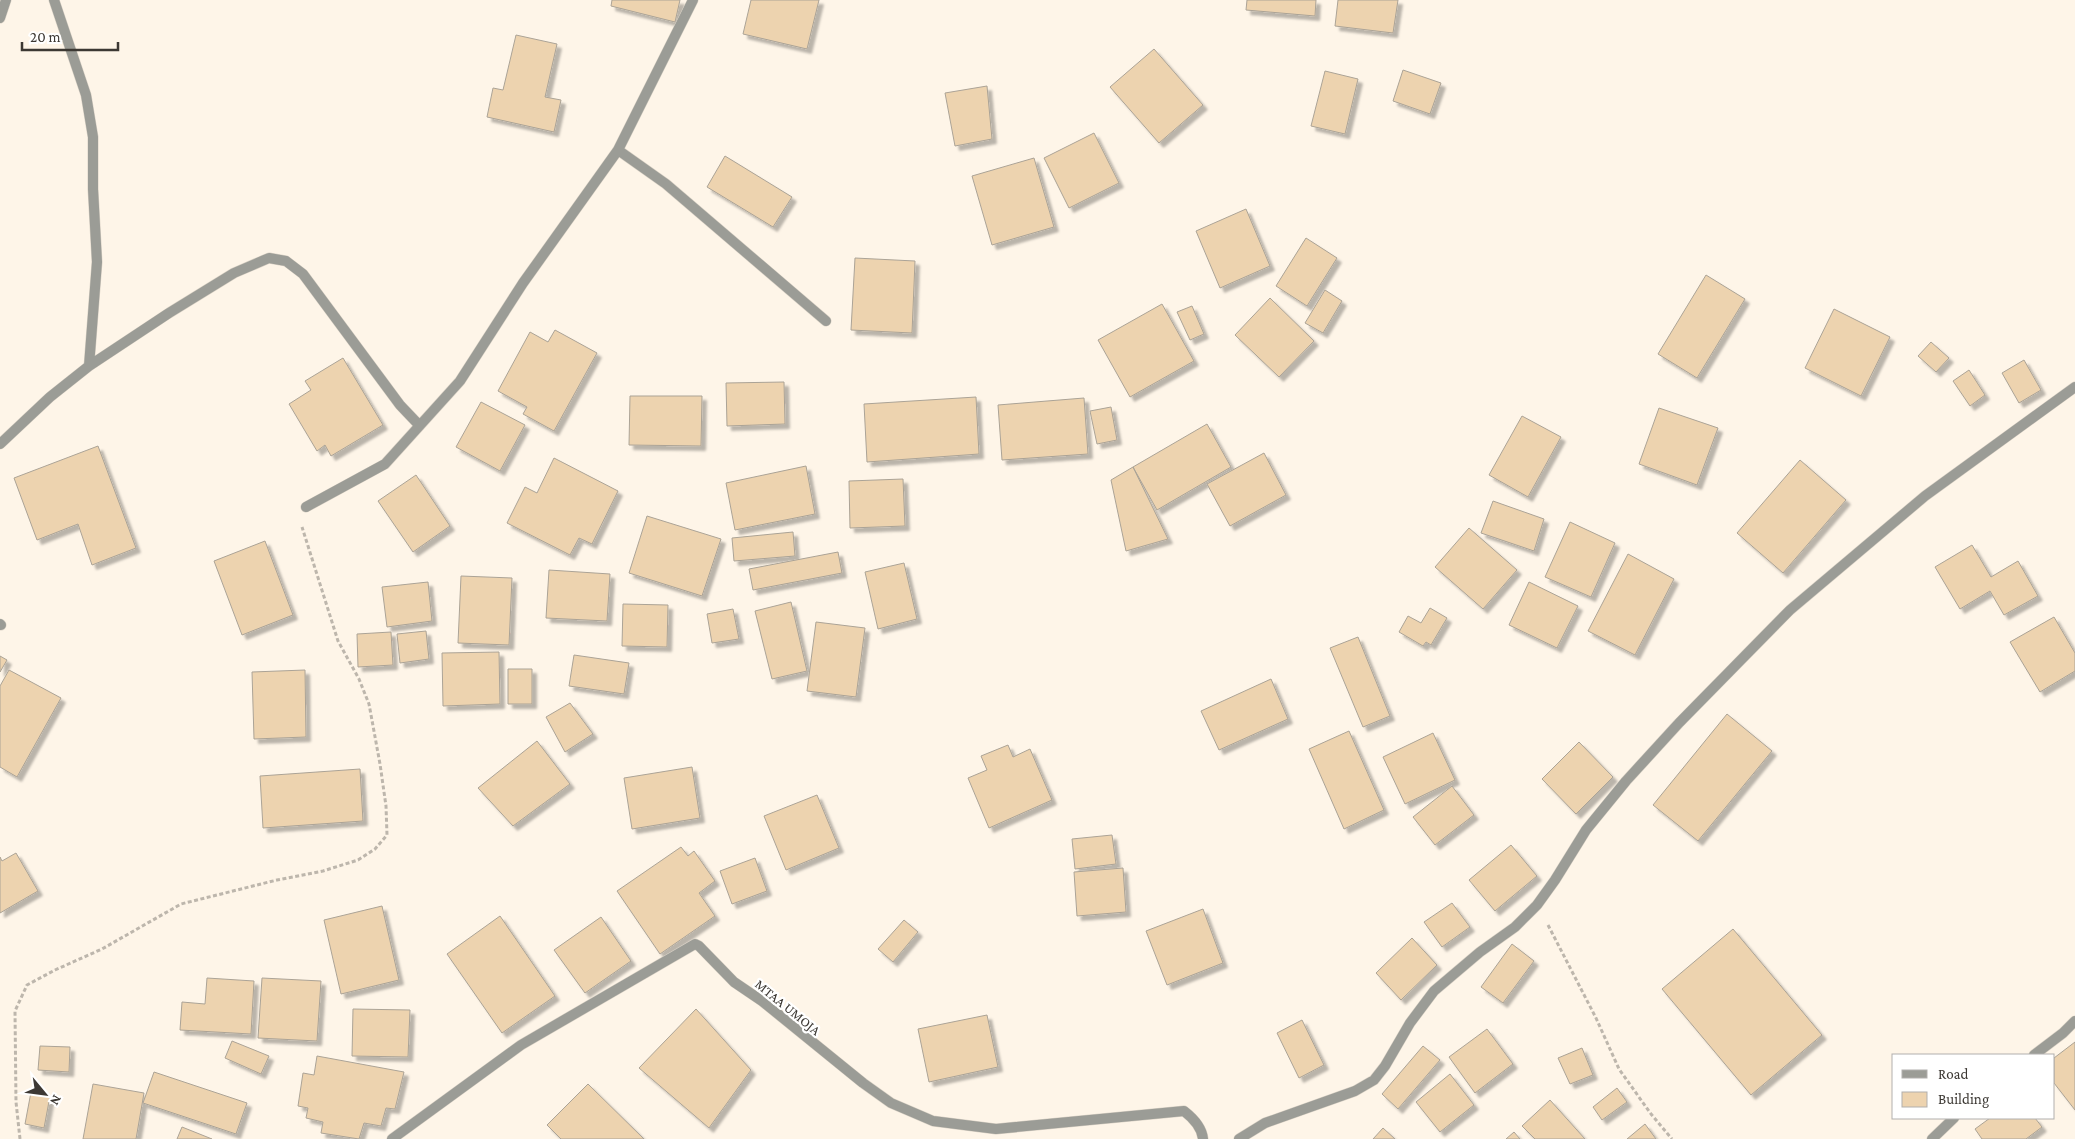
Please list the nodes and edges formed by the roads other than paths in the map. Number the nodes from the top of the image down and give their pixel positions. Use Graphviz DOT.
graph roads {
  1 [pos="6,0"];
  2 [pos="54,0"];
  3 [pos="693,0"];
  4 [pos="0,18"];
  5 [pos="618,150"];
  6 [pos="826,320"];
  7 [pos="89,366"];
  8 [pos="2075,387"];
  9 [pos="419,425"];
  10 [pos="0,444"];
  11 [pos="306,507"];
  12 [pos="2075,1020"];
  13 [pos="2035,1054"];
  14 [pos="1953,1119"];
  15 [pos="392,1139"];
  16 [pos="1203,1139"];
  17 [pos="1238,1139"];
  18 [pos="1932,1139"];
  1 -- 4 [label="street"];
  2 -- 7 [label="street"];
  3 -- 5 [label="street"];
  5 -- 6 [label="street"];
  5 -- 9 [label="street"];
  7 -- 9 [label="street"];
  7 -- 10 [label="street"];
  8 -- 17 [label="street"];
  9 -- 11 [label="street"];
  12 -- 13 [label="street"];
  14 -- 18 [label="street"];
  15 -- 16 [label="street, MTAA UMOJA"];
}
